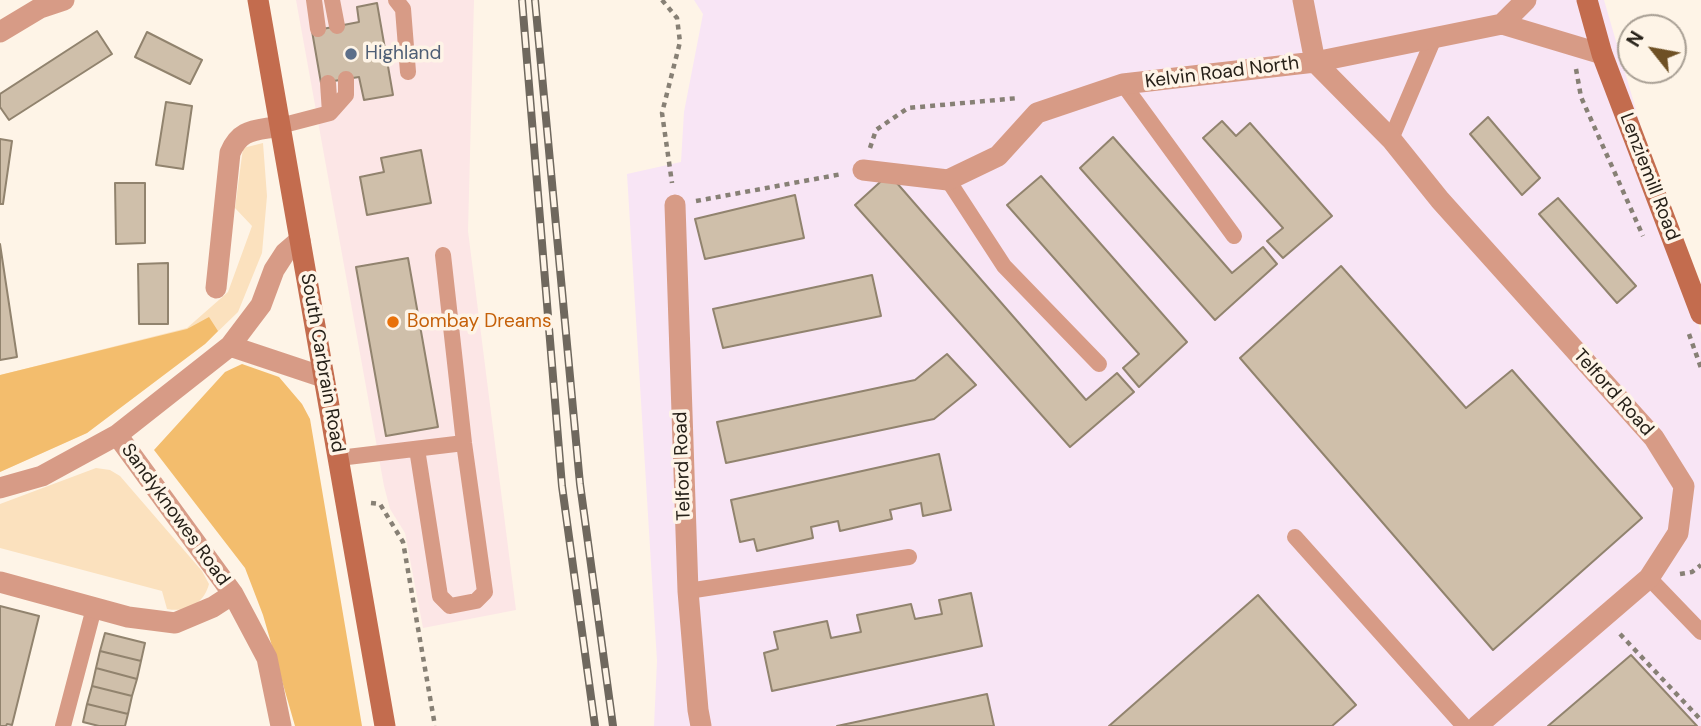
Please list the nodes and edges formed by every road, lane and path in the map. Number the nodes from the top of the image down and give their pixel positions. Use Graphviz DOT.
graph roads {
  1 [pos="64,0"];
  2 [pos="258,0"];
  3 [pos="314,0"];
  4 [pos="332,0"];
  5 [pos="396,0"];
  6 [pos="662,0"];
  7 [pos="1303,0"];
  8 [pos="1527,0"];
  9 [pos="1587,0"];
  10 [pos="1502,24"];
  11 [pos="337,26"];
  12 [pos="318,29"];
  13 [pos="0,33"];
  14 [pos="1434,38"];
  15 [pos="1602,54"];
  16 [pos="1315,62"];
  17 [pos="408,72"];
  18 [pos="346,79"];
  19 [pos="328,83"];
  20 [pos="1123,84"];
  21 [pos="330,113"];
  22 [pos="1037,113"];
  23 [pos="280,126"];
  24 [pos="1391,139"];
  25 [pos="863,170"];
  26 [pos="948,180"];
  27 [pos="675,205"];
  28 [pos="1234,236"];
  29 [pos="300,240"];
  30 [pos="443,255"];
  31 [pos="216,288"];
  32 [pos="1701,314"];
  33 [pos="230,346"];
  34 [pos="1099,363"];
  35 [pos="323,377"];
  36 [pos="117,435"];
  37 [pos="464,443"];
  38 [pos="417,449"];
  39 [pos="364,453"];
  40 [pos="339,458"];
  41 [pos="0,488"];
  42 [pos="1295,537"];
  43 [pos="909,557"];
  44 [pos="1701,565"];
  45 [pos="1692,572"];
  46 [pos="1649,578"];
  47 [pos="0,582"];
  48 [pos="688,592"];
  49 [pos="233,594"];
  50 [pos="94,608"];
  51 [pos="1604,617"];
  52 [pos="1701,632"];
  53 [pos="1701,720"];
  54 [pos="63,726"];
  55 [pos="281,726"];
  56 [pos="385,726"];
  57 [pos="435,726"];
  58 [pos="701,726"];
  59 [pos="1464,726"];
  60 [pos="1477,726"];
  1 -- 13 [label="street"];
  2 -- 23 [label="street, South Carbrain Road"];
  3 -- 12 [label="lane"];
  4 -- 11 [label="lane"];
  5 -- 17 [label="lane"];
  6 -- 27 [label="path"];
  7 -- 16 [label="street"];
  8 -- 10 [label="street"];
  9 -- 15 [label="street, Lenziemill Road"];
  10 -- 14 [label="street, Kelvin Road North"];
  10 -- 15 [label="street, Kelvin Road North"];
  14 -- 16 [label="street, Kelvin Road North"];
  14 -- 24 [label="lane"];
  15 -- 32 [label="street, Lenziemill Road"];
  16 -- 20 [label="street, Kelvin Road North"];
  16 -- 24 [label="street, Telford Road"];
  18 -- 21 [label="lane"];
  19 -- 21 [label="lane"];
  20 -- 22 [label="street, Kelvin Road North"];
  20 -- 28 [label="lane"];
  21 -- 23 [label="lane"];
  22 -- 25 [label="path"];
  22 -- 26 [label="street, Kelvin Road North"];
  23 -- 29 [label="street, South Carbrain Road"];
  23 -- 31 [label="street"];
  24 -- 46 [label="street, Telford Road"];
  25 -- 26 [label="street"];
  25 -- 27 [label="path"];
  26 -- 34 [label="lane"];
  27 -- 48 [label="street, Telford Road"];
  29 -- 33 [label="street"];
  29 -- 35 [label="street, South Carbrain Road"];
  30 -- 37 [label="lane"];
  33 -- 35 [label="street"];
  33 -- 36 [label="street"];
  35 -- 40 [label="street, South Carbrain Road"];
  36 -- 41 [label="street"];
  36 -- 49 [label="street, Sandyknowes Road"];
  37 -- 38 [label="lane"];
  37 -- 38 [label="lane"];
  38 -- 39 [label="lane"];
  39 -- 40 [label="lane"];
  39 -- 57 [label="path"];
  40 -- 56 [label="street, South Carbrain Road"];
  42 -- 59 [label="lane"];
  43 -- 48 [label="lane"];
  44 -- 45 [label="path"];
  46 -- 51 [label="street, Telford Road"];
  46 -- 52 [label="lane"];
  47 -- 50 [label="street, Sandyknowes Road"];
  48 -- 58 [label="street, Telford Road"];
  49 -- 50 [label="street, Sandyknowes Road"];
  49 -- 55 [label="street, Sandyknowes Road"];
  50 -- 54 [label="lane"];
  51 -- 53 [label="path"];
  51 -- 60 [label="street, Telford Road"];
}
